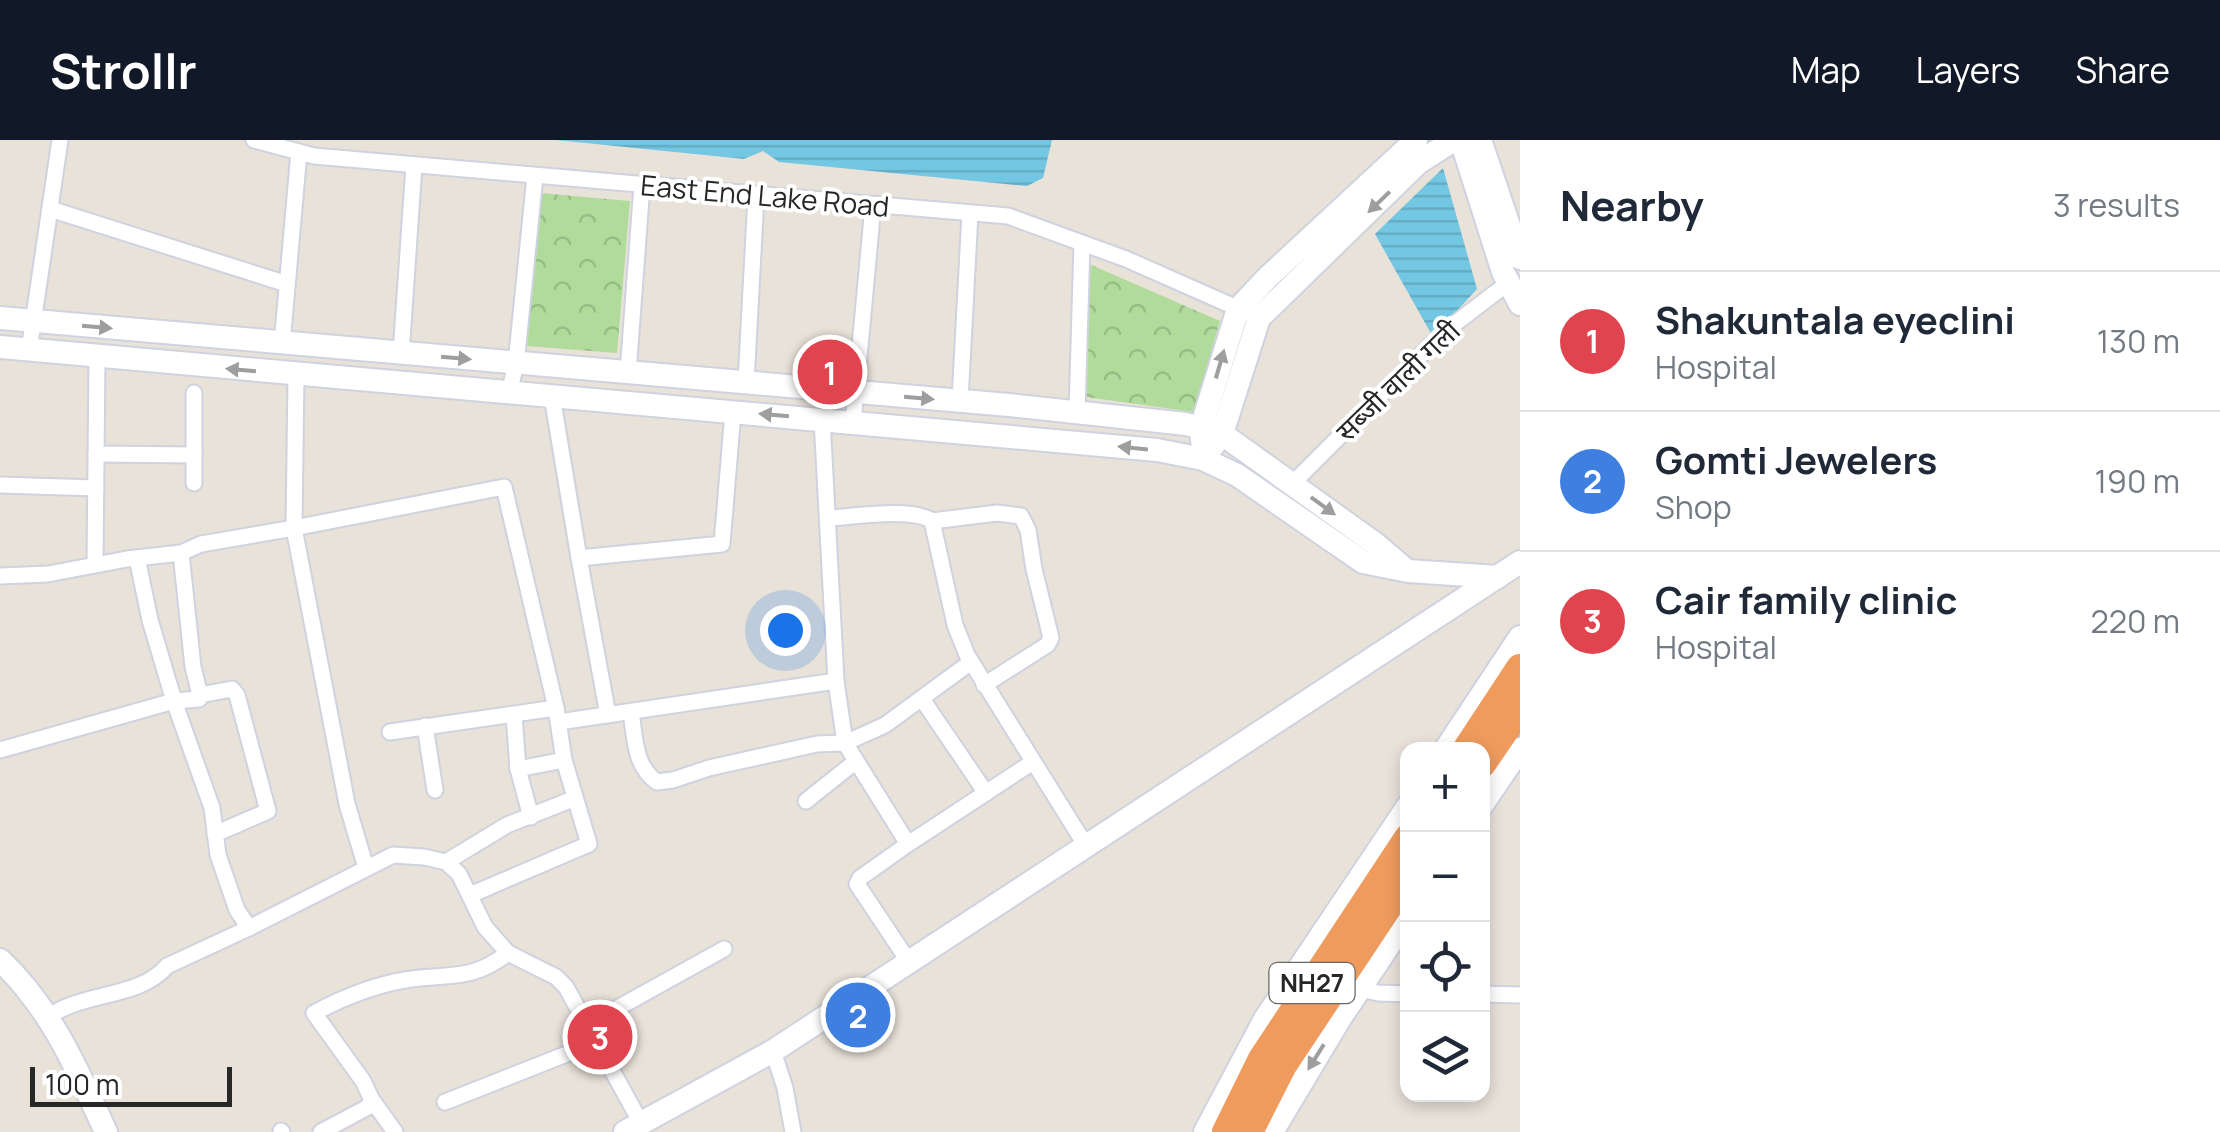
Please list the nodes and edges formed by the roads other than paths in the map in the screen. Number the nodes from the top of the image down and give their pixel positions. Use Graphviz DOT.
graph roads {
  1 [pos="60,140"];
  2 [pos="254,140"];
  3 [pos="1416,140"];
  4 [pos="1458,140"];
  5 [pos="1480,140"];
  6 [pos="299,152"];
  7 [pos="414,165"];
  8 [pos="536,176"];
  9 [pos="642,185"];
  10 [pos="756,196"];
  11 [pos="873,206"];
  12 [pos="50,209"];
  13 [pos="970,213"];
  14 [pos="1082,243"];
  15 [pos="1520,258"];
  16 [pos="1508,282"];
  17 [pos="287,284"];
  18 [pos="1520,304"];
  19 [pos="1249,313"];
  20 [pos="0,318"];
  21 [pos="33,321"];
  22 [pos="282,344"];
  23 [pos="0,347"];
  24 [pos="29,350"];
  25 [pos="401,354"];
  26 [pos="97,356"];
  27 [pos="516,364"];
  28 [pos="628,373"];
  29 [pos="296,375"];
  30 [pos="746,383"];
  31 [pos="509,392"];
  32 [pos="856,392"];
  33 [pos="194,393"];
  34 [pos="552,396"];
  35 [pos="960,401"];
  36 [pos="732,412"];
  37 [pos="1076,412"];
  38 [pos="822,420"];
  39 [pos="853,422"];
  40 [pos="1211,431"];
  41 [pos="96,454"];
  42 [pos="194,455"];
  43 [pos="1203,459"];
  44 [pos="194,483"];
  45 [pos="1292,484"];
  46 [pos="0,485"];
  47 [pos="96,488"];
  48 [pos="828,518"];
  49 [pos="932,520"];
  50 [pos="294,528"];
  51 [pos="181,553"];
  52 [pos="137,558"];
  53 [pos="578,558"];
  54 [pos="1520,562"];
  55 [pos="95,564"];
  56 [pos="1408,571"];
  57 [pos="0,576"];
  58 [pos="1498,576"];
  59 [pos="1520,638"];
  60 [pos="970,662"];
  61 [pos="1520,668"];
  62 [pos="836,681"];
  63 [pos="984,685"];
  64 [pos="200,695"];
  65 [pos="922,698"];
  66 [pos="174,701"];
  67 [pos="1520,708"];
  68 [pos="631,712"];
  69 [pos="514,715"];
  70 [pos="557,715"];
  71 [pos="608,715"];
  72 [pos="425,726"];
  73 [pos="390,732"];
  74 [pos="1450,742"];
  75 [pos="1471,742"];
  76 [pos="845,743"];
  77 [pos="1520,749"];
  78 [pos="0,750"];
  79 [pos="1490,752"];
  80 [pos="564,760"];
  81 [pos="855,762"];
  82 [pos="1033,762"];
  83 [pos="518,769"];
  84 [pos="435,790"];
  85 [pos="986,793"];
  86 [pos="1490,793"];
  87 [pos="573,800"];
  88 [pos="806,801"];
  89 [pos="530,817"];
  90 [pos="1400,818"];
  91 [pos="215,834"];
  92 [pos="908,844"];
  93 [pos="1086,846"];
  94 [pos="1400,850"];
  95 [pos="446,862"];
  96 [pos="366,868"];
  97 [pos="1400,892"];
  98 [pos="470,895"];
  99 [pos="1404,922"];
  100 [pos="249,928"];
  101 [pos="724,949"];
  102 [pos="508,953"];
  103 [pos="0,960"];
  104 [pos="909,962"];
  105 [pos="1348,986"];
  106 [pos="1400,994"];
  107 [pos="1490,994"];
  108 [pos="1520,995"];
  109 [pos="48,1016"];
  110 [pos="587,1025"];
  111 [pos="597,1042"];
  112 [pos="773,1051"];
  113 [pos="372,1100"];
  114 [pos="445,1102"];
  115 [pos="632,1129"];
  116 [pos="106,1132"];
  117 [pos="321,1132"];
  118 [pos="395,1132"];
  119 [pos="793,1132"];
  120 [pos="1205,1132"];
  121 [pos="1226,1132"];
  122 [pos="1249,1132"];
  123 [pos="1272,1132"];
  1 -- 12 [label="street"];
  2 -- 6 [label="street, East End Lake Road"];
  3 -- 19 [label="street"];
  4 -- 16 [label="street"];
  4 -- 19 [label="street, one-way"];
  5 -- 15 [label="street"];
  6 -- 7 [label="street, East End Lake Road"];
  6 -- 17 [label="street"];
  7 -- 8 [label="street, East End Lake Road"];
  7 -- 25 [label="street"];
  8 -- 9 [label="street, East End Lake Road"];
  8 -- 27 [label="street"];
  9 -- 10 [label="street, East End Lake Road"];
  9 -- 28 [label="street"];
  10 -- 11 [label="street, East End Lake Road"];
  10 -- 30 [label="street"];
  11 -- 13 [label="street, East End Lake Road"];
  11 -- 32 [label="street"];
  12 -- 17 [label="street"];
  12 -- 21 [label="street"];
  13 -- 14 [label="street, East End Lake Road"];
  13 -- 35 [label="street"];
  14 -- 19 [label="street, East End Lake Road"];
  14 -- 37 [label="street"];
  16 -- 18 [label="street"];
  16 -- 45 [label="street, सब्जी वाली गली"];
  17 -- 22 [label="street"];
  19 -- 40 [label="street"];
  20 -- 21 [label="street"];
  21 -- 22 [label="street, one-way"];
  21 -- 24 [label="street"];
  22 -- 25 [label="street"];
  23 -- 24 [label="street"];
  24 -- 26 [label="street"];
  25 -- 27 [label="street, one-way"];
  29 -- 26 [label="street, one-way"];
  26 -- 41 [label="street"];
  27 -- 28 [label="street"];
  27 -- 31 [label="street"];
  28 -- 30 [label="street"];
  29 -- 31 [label="street"];
  29 -- 50 [label="street"];
  30 -- 32 [label="street"];
  31 -- 34 [label="street"];
  32 -- 35 [label="street, one-way"];
  32 -- 39 [label="street"];
  33 -- 42 [label="street"];
  34 -- 36 [label="street"];
  34 -- 53 [label="street"];
  35 -- 37 [label="street"];
  38 -- 36 [label="street, one-way"];
  36 -- 53 [label="street"];
  37 -- 40 [label="street"];
  38 -- 39 [label="street"];
  38 -- 48 [label="street"];
  43 -- 39 [label="street, one-way"];
  40 -- 43 [label="street"];
  40 -- 45 [label="street"];
  41 -- 42 [label="street"];
  41 -- 47 [label="street"];
  42 -- 44 [label="street"];
  43 -- 56 [label="street"];
  45 -- 56 [label="street, one-way"];
  46 -- 47 [label="street"];
  47 -- 55 [label="street"];
  48 -- 49 [label="street"];
  48 -- 62 [label="street"];
  49 -- 60 [label="street"];
  49 -- 63 [label="street"];
  50 -- 51 [label="street"];
  50 -- 70 [label="street"];
  50 -- 96 [label="street"];
  51 -- 52 [label="street"];
  51 -- 64 [label="street"];
  52 -- 55 [label="street"];
  52 -- 66 [label="street"];
  53 -- 71 [label="street"];
  54 -- 58 [label="street"];
  55 -- 57 [label="street"];
  56 -- 58 [label="street"];
  58 -- 93 [label="street"];
  59 -- 74 [label="street"];
  60 -- 63 [label="street"];
  60 -- 65 [label="street"];
  61 -- 75 [label="highway"];
  62 -- 68 [label="street"];
  62 -- 76 [label="street"];
  63 -- 82 [label="street"];
  64 -- 66 [label="street"];
  64 -- 91 [label="street"];
  65 -- 76 [label="street"];
  65 -- 85 [label="street"];
  66 -- 78 [label="street"];
  66 -- 91 [label="street"];
  67 -- 79 [label="highway"];
  68 -- 71 [label="street"];
  68 -- 76 [label="street"];
  69 -- 70 [label="street"];
  69 -- 72 [label="street"];
  69 -- 83 [label="street"];
  70 -- 71 [label="street"];
  70 -- 80 [label="street"];
  72 -- 73 [label="street"];
  72 -- 84 [label="street"];
  76 -- 81 [label="street"];
  77 -- 86 [label="street"];
  80 -- 83 [label="street"];
  80 -- 87 [label="street"];
  81 -- 88 [label="street"];
  81 -- 92 [label="street"];
  82 -- 85 [label="street"];
  82 -- 93 [label="street"];
  83 -- 89 [label="street"];
  85 -- 92 [label="street"];
  87 -- 89 [label="street"];
  87 -- 98 [label="street"];
  89 -- 95 [label="street"];
  90 -- 120 [label="street"];
  91 -- 100 [label="street"];
  92 -- 104 [label="street"];
  93 -- 104 [label="street"];
  94 -- 121 [label="highway, NH27"];
  95 -- 96 [label="street"];
  95 -- 98 [label="street"];
  96 -- 100 [label="street"];
  97 -- 105 [label="highway, NH27"];
  98 -- 102 [label="street"];
  99 -- 105 [label="street"];
  100 -- 109 [label="street"];
  101 -- 110 [label="street"];
  102 -- 110 [label="street"];
  102 -- 113 [label="street"];
  103 -- 109 [label="street"];
  104 -- 112 [label="street"];
  105 -- 106 [label="street"];
  105 -- 122 [label="highway, NH27"];
  105 -- 123 [label="street, one-way"];
  107 -- 108 [label="street"];
  109 -- 116 [label="street"];
  110 -- 111 [label="street"];
  111 -- 114 [label="street"];
  111 -- 115 [label="street"];
  112 -- 115 [label="street"];
  112 -- 119 [label="street"];
  113 -- 117 [label="street"];
  113 -- 118 [label="street"];
}
